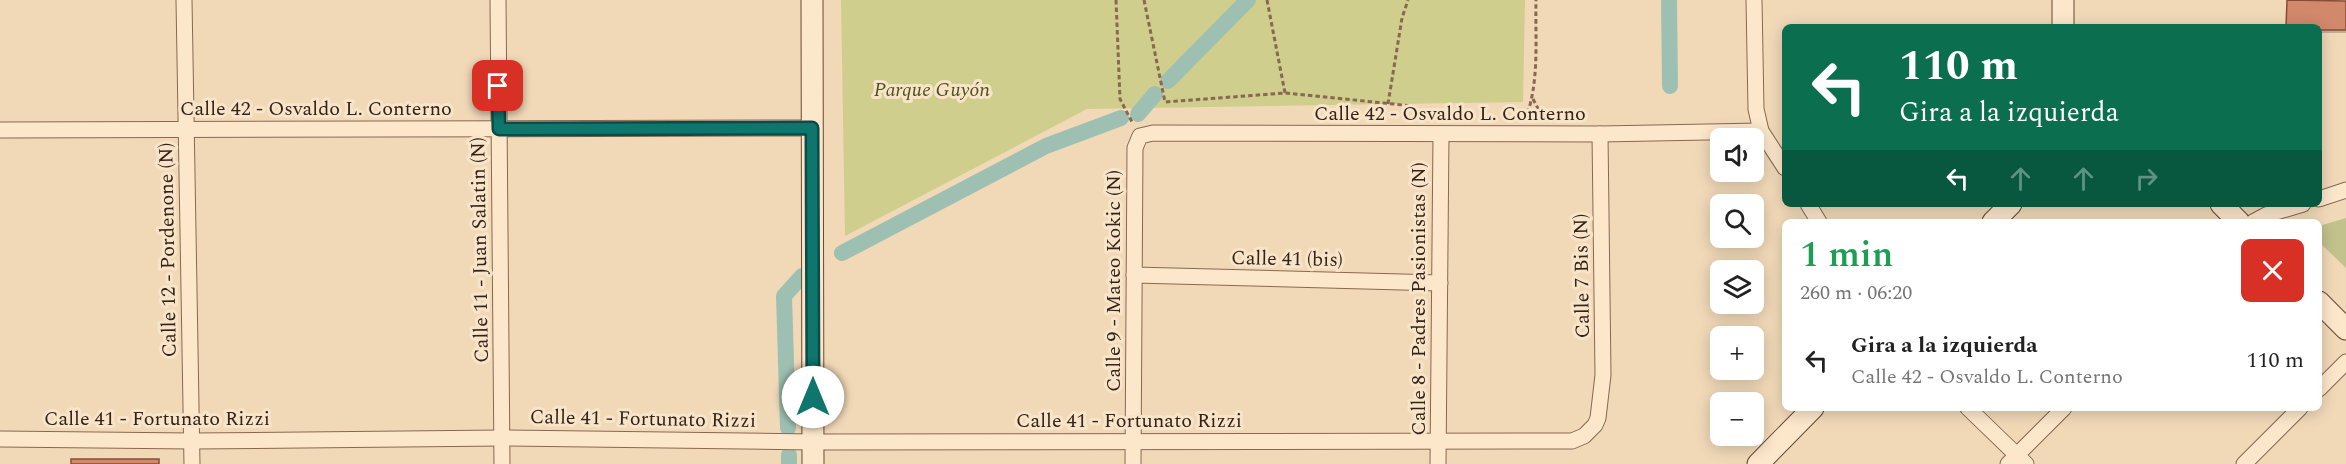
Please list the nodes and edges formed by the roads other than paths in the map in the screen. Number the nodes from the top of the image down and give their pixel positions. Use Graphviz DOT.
graph roads {
  1 [pos="184,0"];
  2 [pos="498,0"];
  3 [pos="812,0"];
  4 [pos="1754,0"];
  5 [pos="2063,0"];
  6 [pos="2063,24"];
  7 [pos="812,128"];
  8 [pos="1760,128"];
  9 [pos="499,129"];
  10 [pos="0,130"];
  11 [pos="186,130"];
  12 [pos="1710,132"];
  13 [pos="1441,134"];
  14 [pos="1600,134"];
  15 [pos="1140,136"];
  16 [pos="1764,136"];
  17 [pos="1782,163"];
  18 [pos="2346,190"];
  19 [pos="2322,198"];
  20 [pos="2008,207"];
  21 [pos="2223,207"];
  22 [pos="2292,207"];
  23 [pos="1996,219"];
  24 [pos="2236,219"];
  25 [pos="2259,219"];
  26 [pos="1134,275"];
  27 [pos="1440,282"];
  28 [pos="2322,305"];
  29 [pos="2346,328"];
  30 [pos="2346,362"];
  31 [pos="2322,386"];
  32 [pos="1809,411"];
  33 [pos="1971,411"];
  34 [pos="2061,411"];
  35 [pos="2297,411"];
  36 [pos="1599,418"];
  37 [pos="502,438"];
  38 [pos="0,439"];
  39 [pos="1133,440"];
  40 [pos="192,441"];
  41 [pos="1438,441"];
  42 [pos="813,442"];
  43 [pos="2017,461"];
  44 [pos="192,464"];
  45 [pos="502,464"];
  46 [pos="813,464"];
  47 [pos="1133,464"];
  48 [pos="1438,464"];
  49 [pos="1758,464"];
  50 [pos="2244,464"];
  1 -- 11 [label="street, Calle 12 - Pordenone (N)"];
  2 -- 9 [label="street, Calle 11 - Juan Salatin (N)"];
  3 -- 7 [label="street"];
  4 -- 8 [label="street"];
  5 -- 6 [label="street"];
  7 -- 9 [label="street, Calle 42 - Osvaldo L. Conterno"];
  7 -- 42 [label="street"];
  9 -- 11 [label="street, Calle 42 - Osvaldo L. Conterno"];
  9 -- 37 [label="street, Calle 11 - Juan Salatin (N)"];
  10 -- 11 [label="street, Calle 42 - Osvaldo L. Conterno"];
  11 -- 40 [label="street, Calle 12 - Pordenone (N)"];
  12 -- 14 [label="street, Calle 42 - Osvaldo L. Conterno"];
  13 -- 14 [label="street, Calle 42 - Osvaldo L. Conterno"];
  13 -- 15 [label="street, Calle 42 - Osvaldo L. Conterno"];
  13 -- 27 [label="street, Calle 8 - Padres Pasionistas (N)"];
  14 -- 36 [label="street, Calle 7 Bis (N)"];
  15 -- 26 [label="street, Calle 9 - Mateo Kokic (N)"];
  16 -- 17 [label="street"];
  18 -- 19 [label="street"];
  20 -- 23 [label="street"];
  21 -- 24 [label="street"];
  22 -- 25 [label="street"];
  26 -- 27 [label="street, Calle 41 (bis)"];
  26 -- 39 [label="street, Calle 9 - Mateo Kokic (N)"];
  27 -- 41 [label="street, Calle 8 - Padres Pasionistas (N)"];
  28 -- 29 [label="street"];
  30 -- 31 [label="street"];
  32 -- 49 [label="street"];
  33 -- 43 [label="street"];
  34 -- 43 [label="street"];
  35 -- 50 [label="street"];
  36 -- 41 [label="street, Calle 41 - Fortunato Rizzi"];
  37 -- 40 [label="street, Calle 41 - Fortunato Rizzi"];
  37 -- 42 [label="street, Calle 41 - Fortunato Rizzi"];
  37 -- 45 [label="street, Calle 11 - Juan Salatin (N)"];
  38 -- 40 [label="street, Calle 41 - Fortunato Rizzi"];
  39 -- 41 [label="street, Calle 41 - Fortunato Rizzi"];
  39 -- 42 [label="street, Calle 41 - Fortunato Rizzi"];
  39 -- 47 [label="street, Calle 9 - Mateo Kokic (N)"];
  40 -- 44 [label="street, Calle 12 - Pordenone (N)"];
  41 -- 48 [label="street, Calle 8 - Padres Pasionistas (N)"];
  42 -- 46 [label="street"];
}
